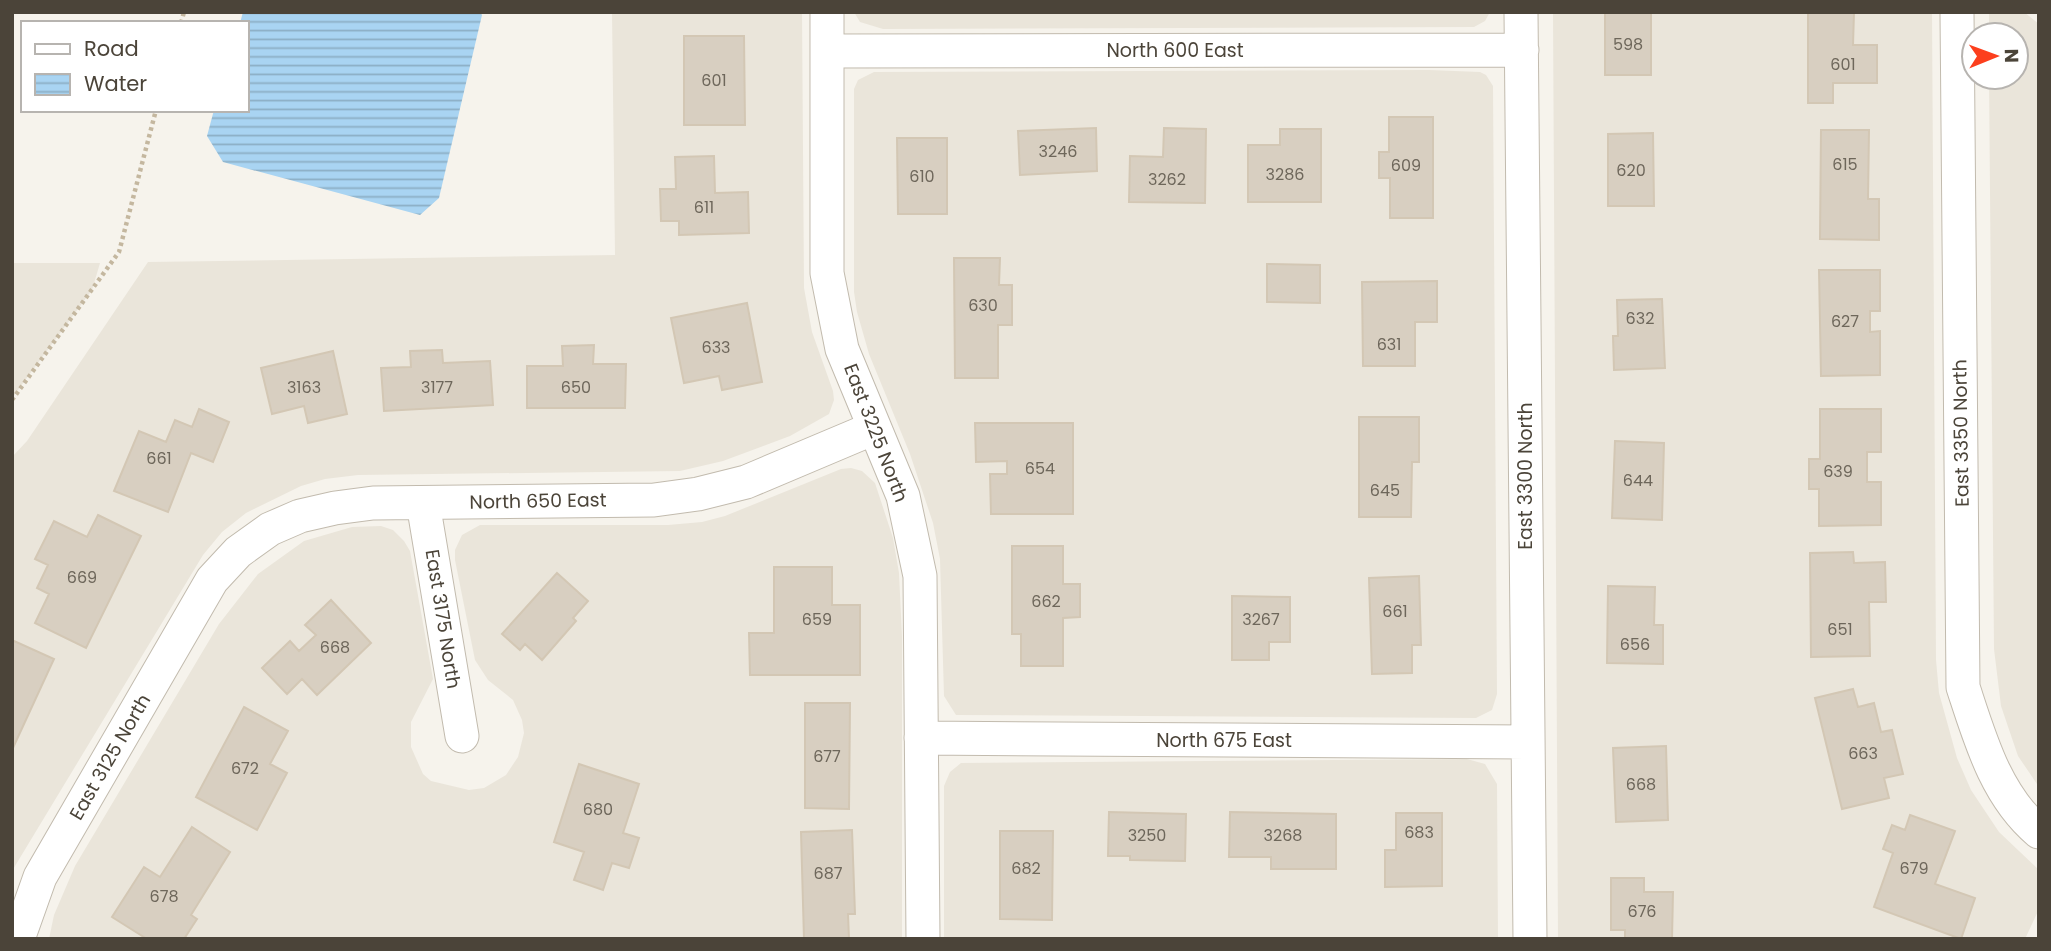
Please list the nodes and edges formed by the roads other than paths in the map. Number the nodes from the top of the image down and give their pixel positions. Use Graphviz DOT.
graph roads {
  1 [pos="827,12"];
  2 [pos="1521,12"];
  3 [pos="1957,12"];
  4 [pos="1522,50"];
  5 [pos="827,51"];
  6 [pos="874,428"];
  7 [pos="423,503"];
  8 [pos="212,580"];
  9 [pos="462,736"];
  10 [pos="921,738"];
  11 [pos="1527,742"];
  12 [pos="2039,832"];
  13 [pos="19,939"];
  14 [pos="923,939"];
  15 [pos="1530,939"];
  1 -- 5 [label="street, East 3225 North"];
  2 -- 4 [label="street, East 3300 North"];
  3 -- 12 [label="street, East 3350 North"];
  4 -- 5 [label="street, North 600 East"];
  4 -- 11 [label="street, East 3300 North"];
  5 -- 6 [label="street, East 3225 North"];
  6 -- 7 [label="street, North 650 East"];
  6 -- 10 [label="street, East 3225 North"];
  7 -- 8 [label="street, North 650 East"];
  7 -- 9 [label="street, East 3175 North"];
  8 -- 13 [label="street, East 3125 North"];
  10 -- 11 [label="street, North 675 East"];
  10 -- 14 [label="street, East 3225 North"];
  11 -- 15 [label="street, East 3300 North"];
}
